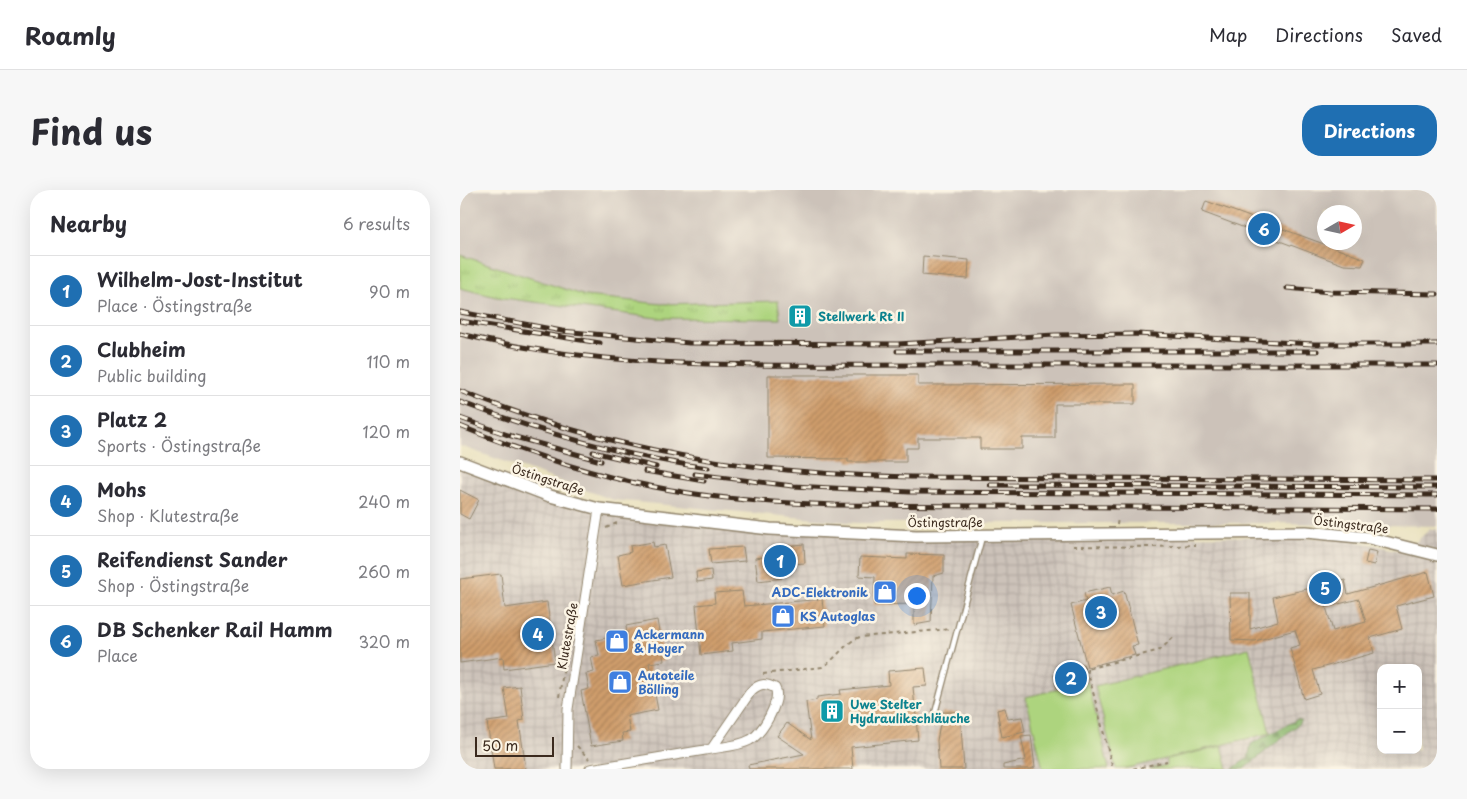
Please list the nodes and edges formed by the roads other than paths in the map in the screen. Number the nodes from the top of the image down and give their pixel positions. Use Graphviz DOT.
graph roads {
  1 [pos="460,462"];
  2 [pos="599,509"];
  3 [pos="982,536"];
  4 [pos="1437,555"];
  5 [pos="935,713"];
  6 [pos="712,748"];
  7 [pos="567,769"];
  8 [pos="590,769"];
  1 -- 2 [label="street, Östingstraße"];
  2 -- 3 [label="street, Östingstraße"];
  2 -- 7 [label="street, Klutestraße"];
  3 -- 4 [label="street, Östingstraße"];
  3 -- 5 [label="lane"];
  6 -- 6 [label="street"];
  6 -- 8 [label="street"];
}
